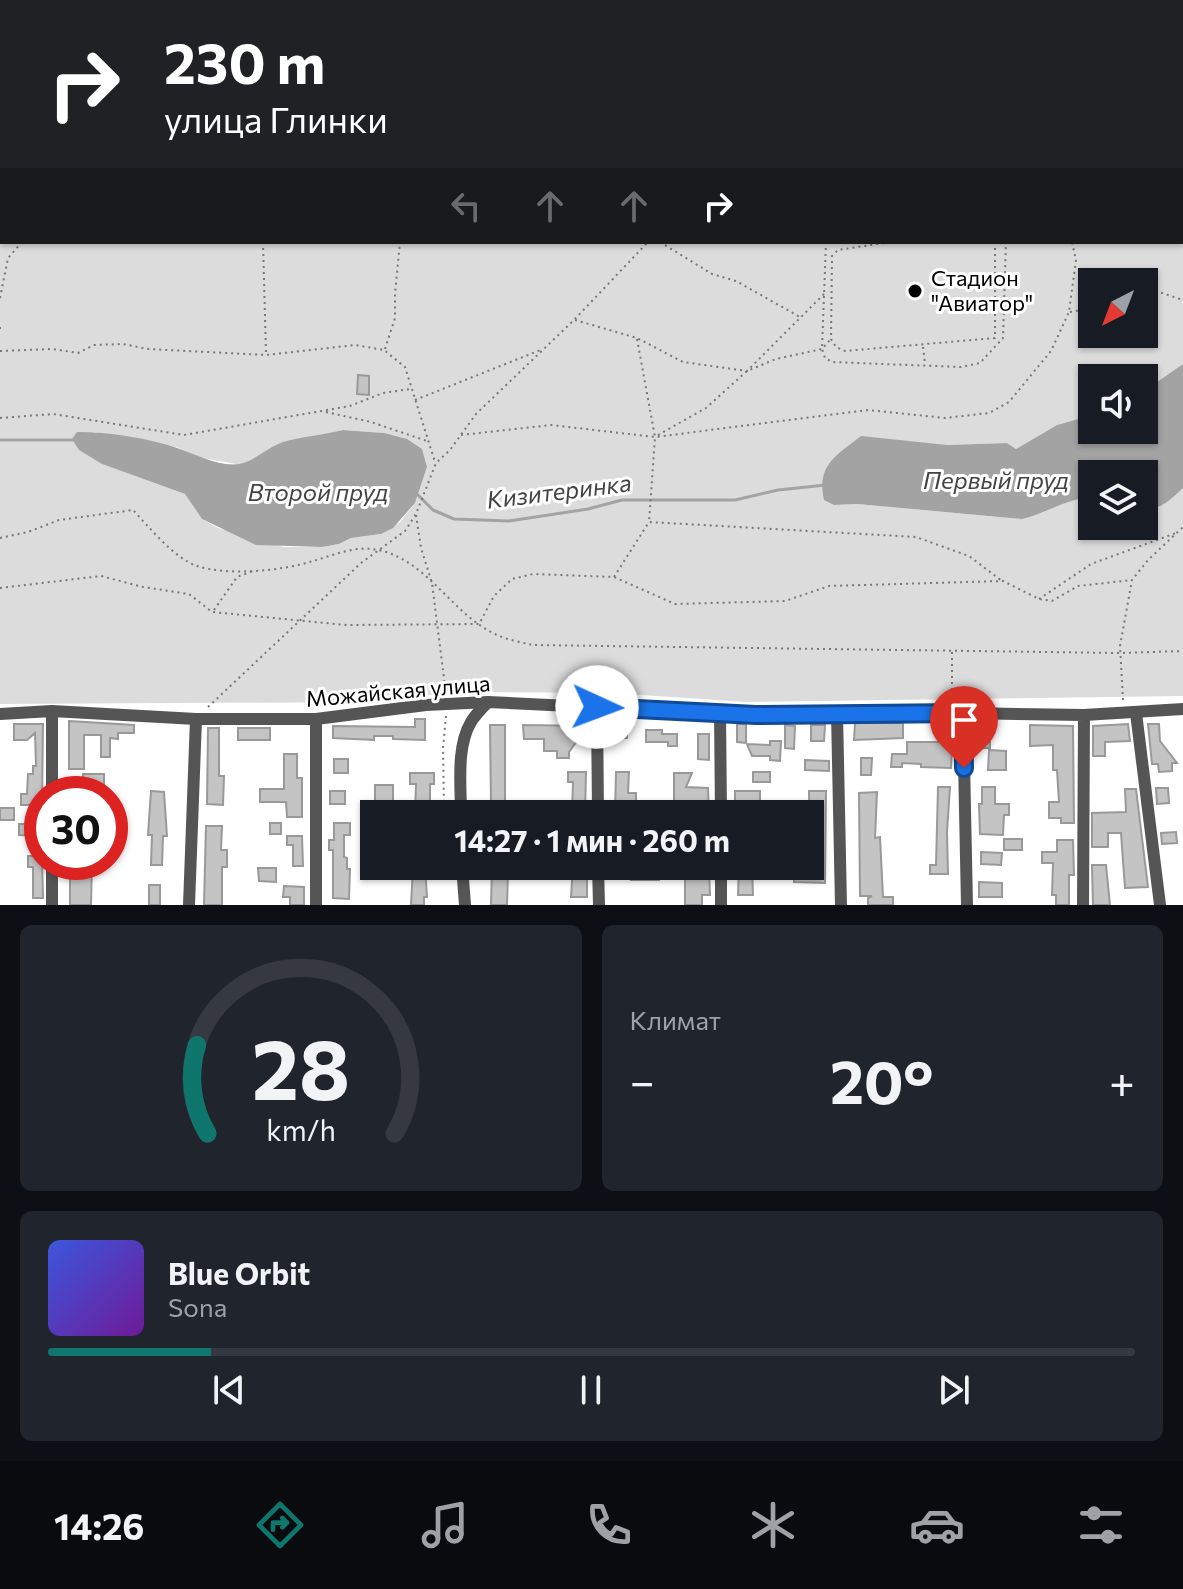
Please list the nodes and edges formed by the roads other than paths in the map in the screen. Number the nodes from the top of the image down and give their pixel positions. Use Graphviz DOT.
graph roads {
  1 [pos="488,702"];
  2 [pos="597,707"];
  3 [pos="1183,709"];
  4 [pos="52,711"];
  5 [pos="720,712"];
  6 [pos="837,713"];
  7 [pos="958,713"];
  8 [pos="1130,713"];
  9 [pos="0,714"];
  10 [pos="1084,715"];
  11 [pos="196,719"];
  12 [pos="316,719"];
  13 [pos="52,776"];
  14 [pos="461,800"];
  15 [pos="598,800"];
  16 [pos="721,800"];
  17 [pos="52,880"];
  18 [pos="463,880"];
  19 [pos="598,880"];
  20 [pos="721,880"];
  21 [pos="52,905"];
  22 [pos="189,905"];
  23 [pos="316,905"];
  24 [pos="465,905"];
  25 [pos="599,905"];
  26 [pos="721,905"];
  27 [pos="841,905"];
  28 [pos="967,905"];
  29 [pos="1083,905"];
  30 [pos="1160,905"];
  1 -- 2 [label="street, Можайская улица"];
  1 -- 12 [label="street, Можайская улица"];
  1 -- 14 [label="street"];
  2 -- 5 [label="street, Можайская улица"];
  2 -- 15 [label="street"];
  3 -- 8 [label="street, Можайская улица"];
  4 -- 9 [label="street, Можайская улица"];
  4 -- 11 [label="street, Можайская улица"];
  4 -- 13 [label="street"];
  5 -- 6 [label="street, Можайская улица"];
  5 -- 16 [label="street"];
  6 -- 7 [label="street, Можайская улица"];
  6 -- 27 [label="street"];
  7 -- 10 [label="street, Можайская улица"];
  7 -- 28 [label="street"];
  8 -- 10 [label="street, Можайская улица"];
  8 -- 30 [label="street"];
  10 -- 29 [label="street"];
  11 -- 12 [label="street, Можайская улица"];
  11 -- 22 [label="street"];
  12 -- 23 [label="street"];
  17 -- 21 [label="street"];
  18 -- 24 [label="street"];
  19 -- 25 [label="street"];
  20 -- 26 [label="street"];
}
